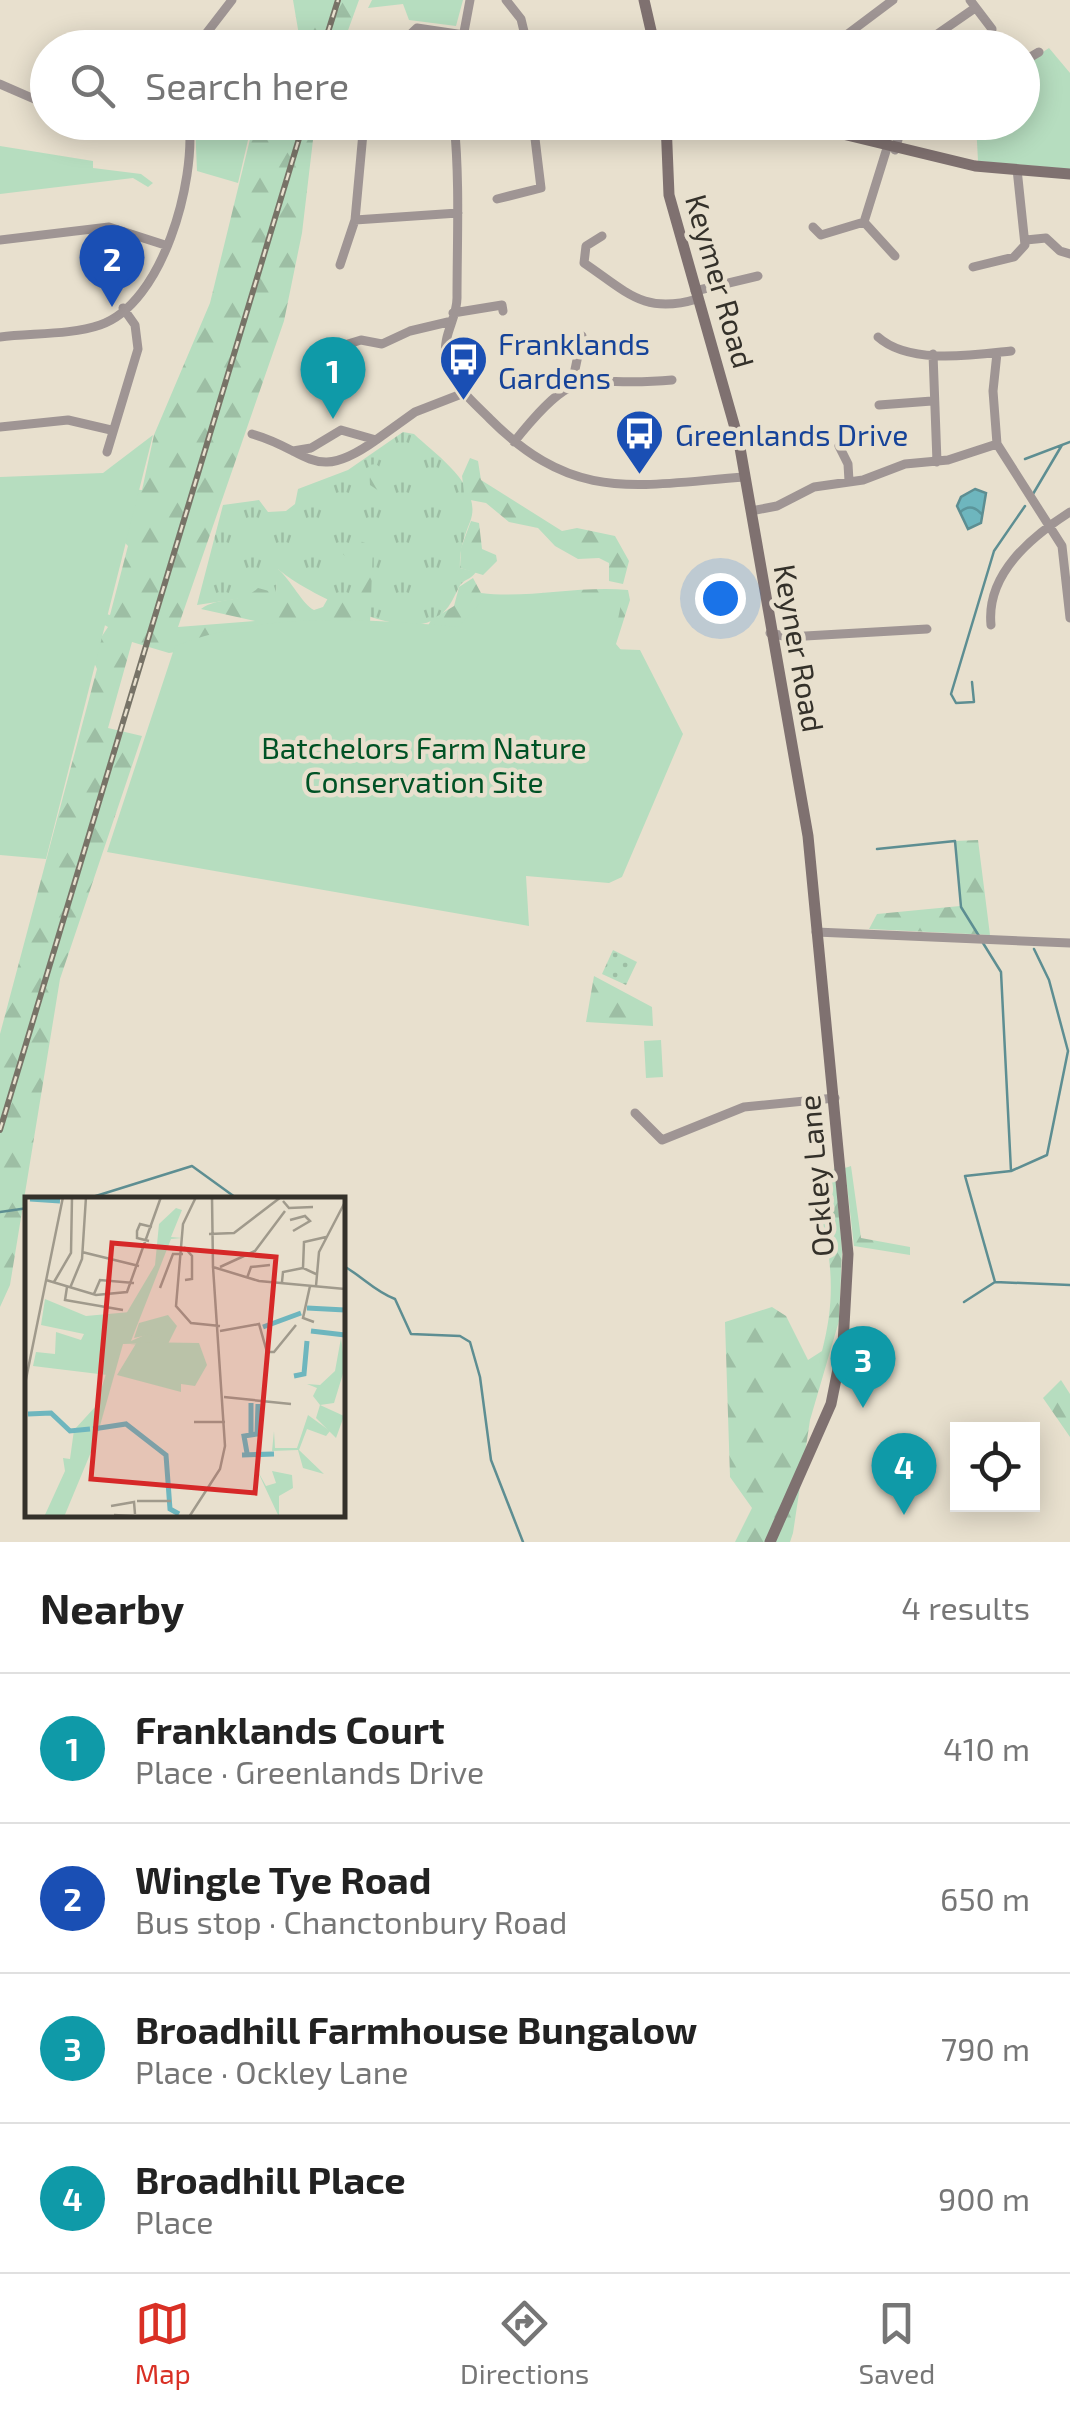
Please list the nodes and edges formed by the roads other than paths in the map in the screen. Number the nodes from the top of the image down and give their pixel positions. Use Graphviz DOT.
graph roads {
  1 [pos="232,0"];
  2 [pos="470,0"];
  3 [pos="506,0"];
  4 [pos="644,0"];
  5 [pos="893,0"];
  6 [pos="973,4"];
  7 [pos="209,30"];
  8 [pos="465,30"];
  9 [pos="523,30"];
  10 [pos="651,30"];
  11 [pos="853,30"];
  12 [pos="941,30"];
  13 [pos="992,30"];
  14 [pos="0,84"];
  15 [pos="30,97"];
  16 [pos="190,140"];
  17 [pos="362,140"];
  18 [pos="455,140"];
  19 [pos="537,140"];
  20 [pos="667,140"];
  21 [pos="859,140"];
  22 [pos="895,140"];
  23 [pos="891,149"];
  24 [pos="1018,169"];
  25 [pos="1070,174"];
  26 [pos="497,199"];
  27 [pos="458,212"];
  28 [pos="355,220"];
  29 [pos="864,222"];
  30 [pos="813,227"];
  31 [pos="821,235"];
  32 [pos="602,236"];
  33 [pos="0,240"];
  34 [pos="1026,240"];
  35 [pos="164,245"];
  36 [pos="818,248"];
  37 [pos="1070,254"];
  38 [pos="895,256"];
  39 [pos="340,265"];
  40 [pos="973,267"];
  41 [pos="758,276"];
  42 [pos="696,295"];
  43 [pos="123,308"];
  44 [pos="504,311"];
  45 [pos="451,317"];
  46 [pos="582,336"];
  47 [pos="0,337"];
  48 [pos="878,337"];
  49 [pos="325,351"];
  50 [pos="1011,351"];
  51 [pos="997,353"];
  52 [pos="933,354"];
  53 [pos="672,380"];
  54 [pos="572,384"];
  55 [pos="464,393"];
  56 [pos="932,400"];
  57 [pos="878,405"];
  58 [pos="0,427"];
  59 [pos="111,430"];
  60 [pos="252,434"];
  61 [pos="376,440"];
  62 [pos="514,442"];
  63 [pos="997,444"];
  64 [pos="839,446"];
  65 [pos="307,449"];
  66 [pos="293,451"];
  67 [pos="107,452"];
  68 [pos="325,461"];
  69 [pos="937,462"];
  70 [pos="745,477"];
  71 [pos="848,481"];
  72 [pos="751,511"];
  73 [pos="1070,512"];
  74 [pos="1049,526"];
  75 [pos="1070,618"];
  76 [pos="990,625"];
  77 [pos="927,629"];
  78 [pos="770,633"];
  79 [pos="788,637"];
  80 [pos="772,648"];
  81 [pos="800,794"];
  82 [pos="816,932"];
  83 [pos="1070,942"];
  84 [pos="834,1098"];
  85 [pos="634,1113"];
  86 [pos="770,1542"];
  1 -- 7 [label="street"];
  2 -- 8 [label="street"];
  3 -- 9 [label="street"];
  4 -- 10 [label="street"];
  5 -- 11 [label="street"];
  6 -- 12 [label="street"];
  6 -- 13 [label="street"];
  14 -- 15 [label="street"];
  16 -- 35 [label="street"];
  17 -- 28 [label="street"];
  18 -- 27 [label="street"];
  19 -- 26 [label="street"];
  20 -- 42 [label="street, Keymer Road"];
  21 -- 23 [label="street"];
  22 -- 23 [label="street"];
  23 -- 24 [label="street"];
  23 -- 29 [label="street"];
  24 -- 25 [label="street"];
  24 -- 34 [label="street"];
  27 -- 28 [label="street"];
  27 -- 45 [label="street"];
  28 -- 39 [label="street"];
  29 -- 31 [label="street"];
  29 -- 38 [label="street"];
  30 -- 31 [label="street"];
  31 -- 36 [label="street"];
  32 -- 42 [label="street"];
  33 -- 35 [label="street"];
  34 -- 37 [label="street"];
  34 -- 40 [label="street"];
  35 -- 43 [label="street"];
  41 -- 42 [label="street"];
  42 -- 70 [label="street, Keymer Road"];
  43 -- 47 [label="street"];
  43 -- 59 [label="street"];
  44 -- 45 [label="street"];
  45 -- 49 [label="street"];
  45 -- 55 [label="street"];
  46 -- 54 [label="street"];
  48 -- 52 [label="street"];
  50 -- 51 [label="street"];
  51 -- 52 [label="street"];
  51 -- 63 [label="street"];
  52 -- 56 [label="street"];
  53 -- 54 [label="street"];
  54 -- 62 [label="street"];
  55 -- 61 [label="street"];
  55 -- 62 [label="street"];
  56 -- 57 [label="street"];
  56 -- 69 [label="street"];
  58 -- 59 [label="street"];
  59 -- 67 [label="street"];
  60 -- 66 [label="street"];
  61 -- 65 [label="street"];
  61 -- 68 [label="street"];
  62 -- 70 [label="street"];
  63 -- 69 [label="street"];
  63 -- 74 [label="street"];
  64 -- 71 [label="street"];
  65 -- 66 [label="street"];
  65 -- 68 [label="street"];
  66 -- 68 [label="street"];
  69 -- 71 [label="street"];
  70 -- 72 [label="street, Keymer Road"];
  71 -- 72 [label="street"];
  72 -- 78 [label="street, Keyner Road"];
  73 -- 74 [label="street"];
  74 -- 75 [label="street"];
  74 -- 76 [label="street"];
  77 -- 79 [label="street"];
  78 -- 79 [label="street"];
  78 -- 80 [label="street, Keyner Road"];
  79 -- 80 [label="street"];
  80 -- 81 [label="street, Keyner Road"];
  81 -- 82 [label="street, Ockley Lane"];
  82 -- 83 [label="street"];
  82 -- 84 [label="street, Ockley Lane"];
  84 -- 85 [label="street"];
  84 -- 86 [label="street, Ockley Lane"];
}
